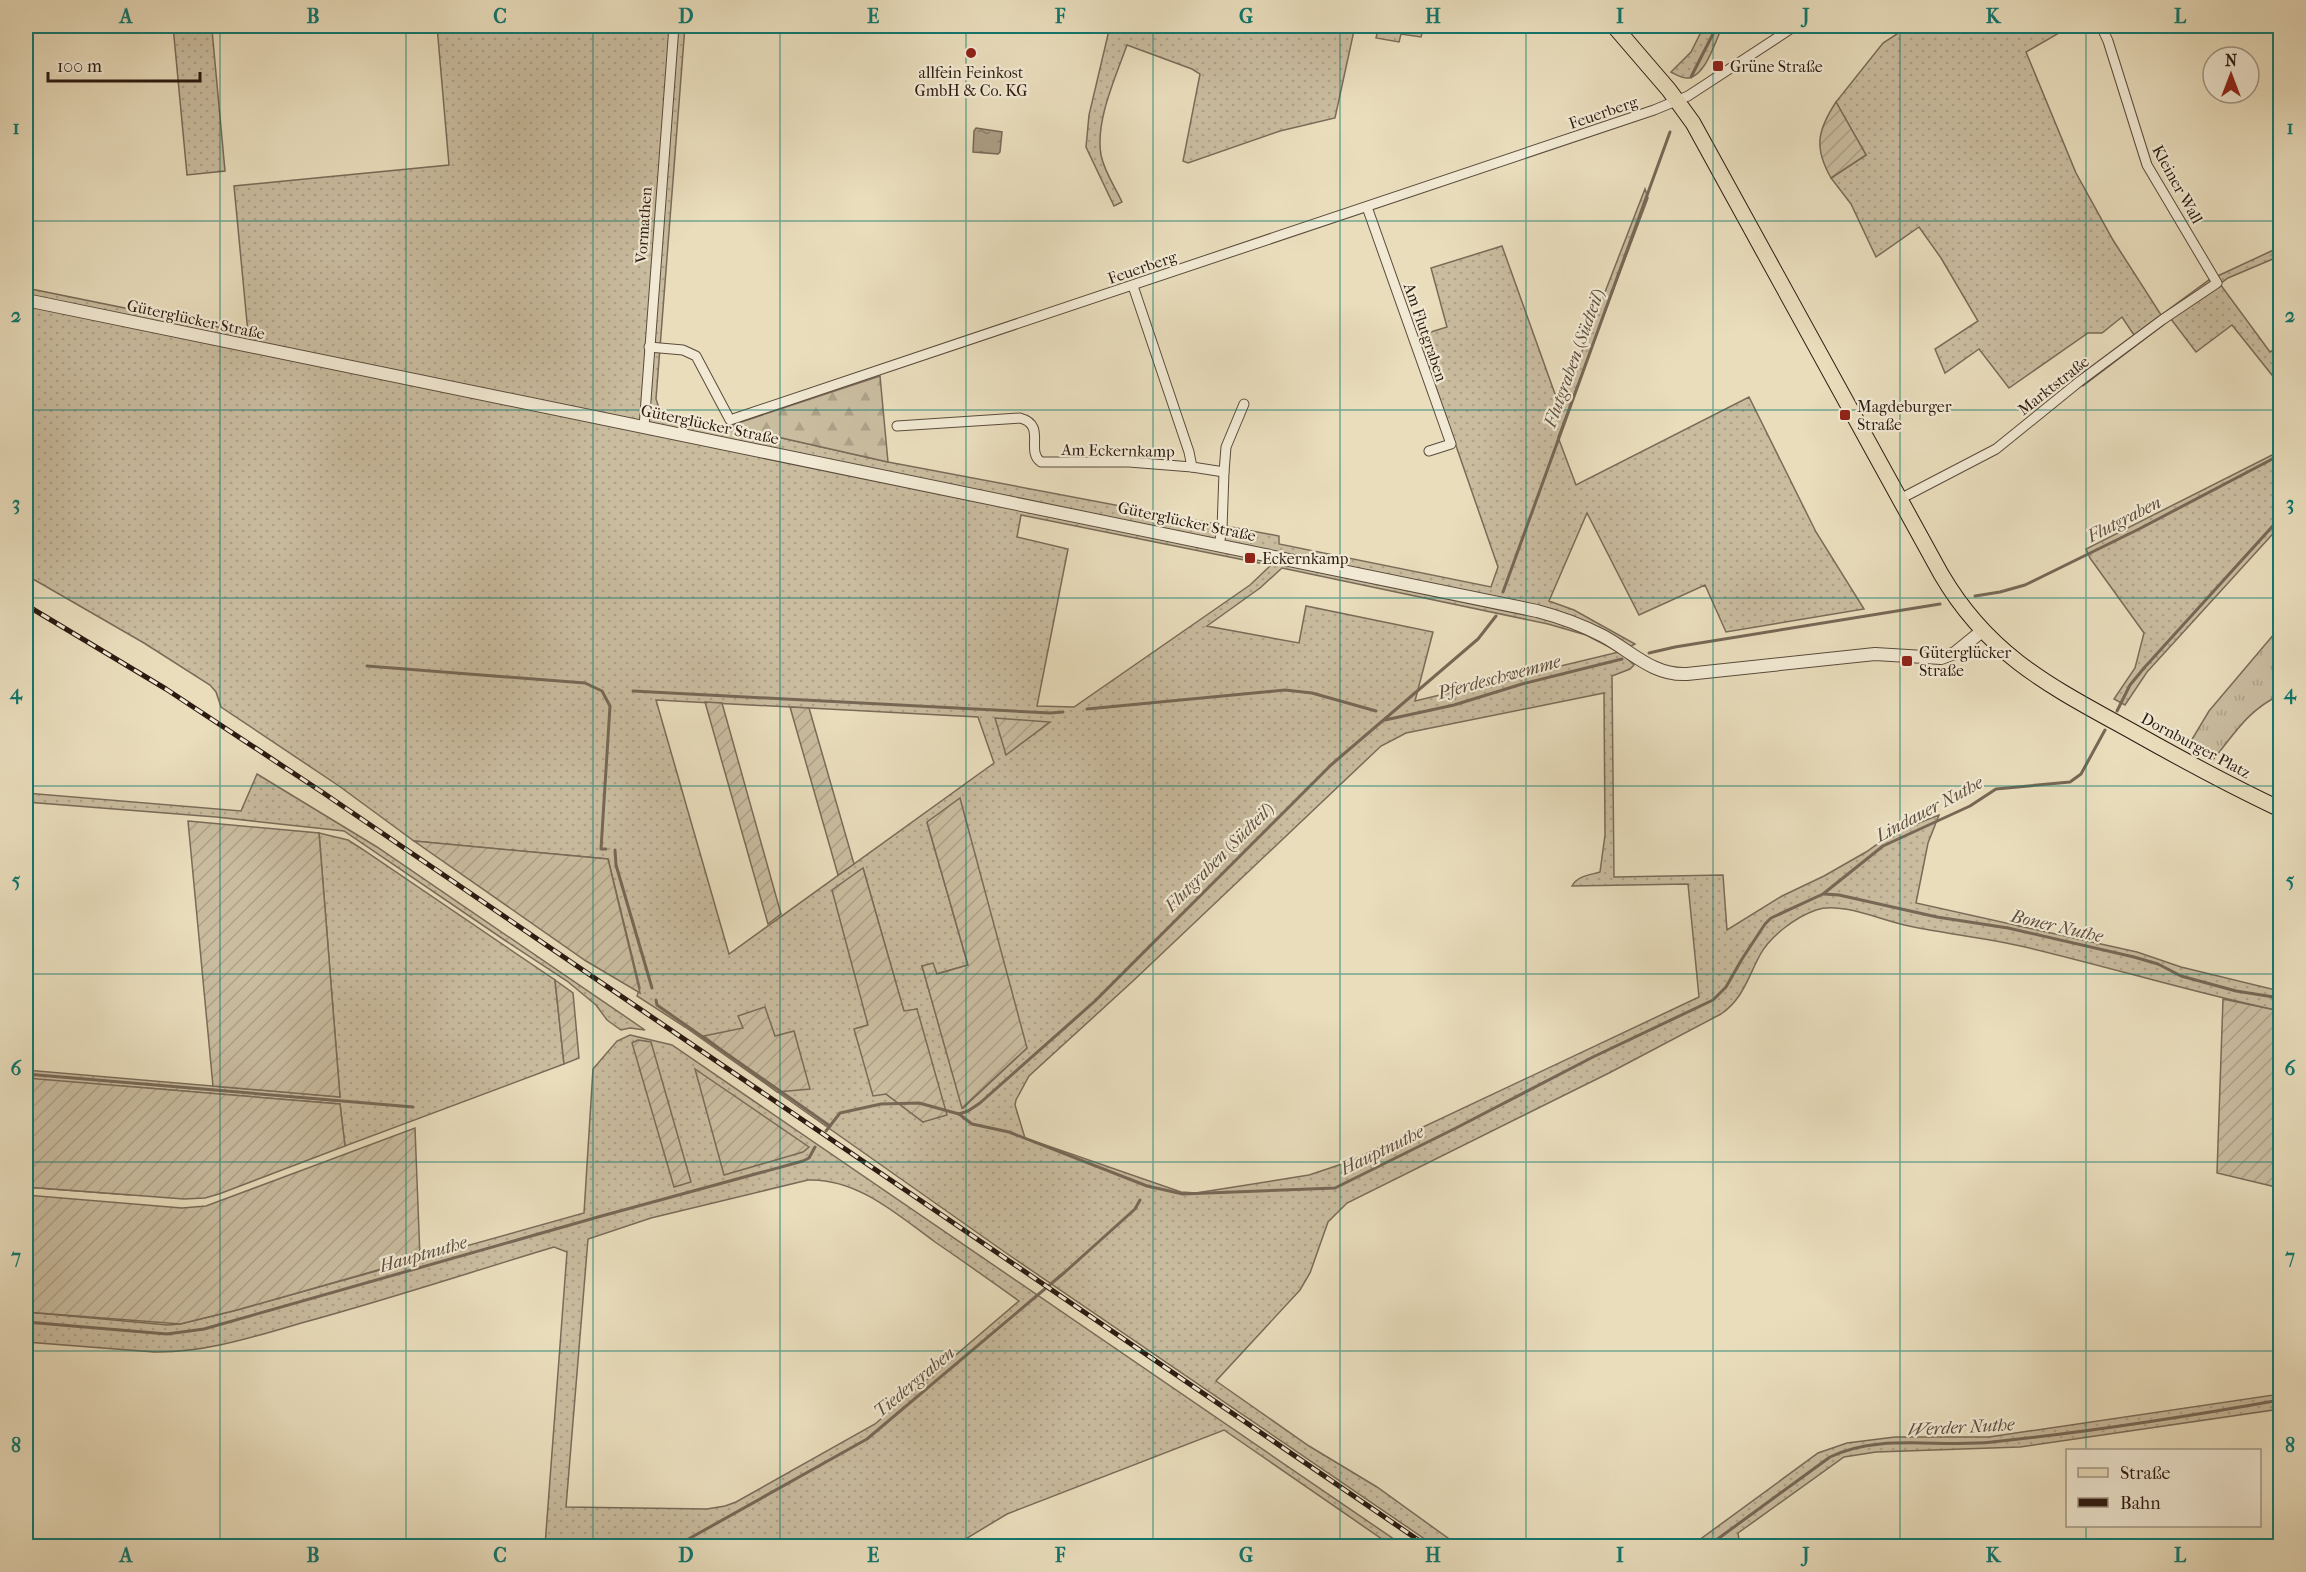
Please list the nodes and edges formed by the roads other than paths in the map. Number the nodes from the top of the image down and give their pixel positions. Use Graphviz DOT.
graph roads {
  1 [pos="674,26"];
  2 [pos="1614,26"];
  3 [pos="1795,26"];
  4 [pos="2102,26"];
  5 [pos="1677,100"];
  6 [pos="1367,207"];
  7 [pos="2217,283"];
  8 [pos="1133,286"];
  9 [pos="26,300"];
  10 [pos="650,347"];
  11 [pos="1244,404"];
  12 [pos="897,426"];
  13 [pos="644,427"];
  14 [pos="1429,451"];
  15 [pos="1192,467"];
  16 [pos="1224,472"];
  17 [pos="1900,499"];
  18 [pos="1219,545"];
  19 [pos="1982,630"];
  20 [pos="2280,809"];
  1 -- 10 [label="street, Vormathen"];
  2 -- 5 [label="main road"];
  3 -- 5 [label="street"];
  4 -- 7 [label="street, Kleiner Wall"];
  5 -- 6 [label="street, Feuerberg"];
  5 -- 17 [label="main road"];
  6 -- 8 [label="street, Feuerberg"];
  6 -- 14 [label="street, Am Flutgraben"];
  7 -- 17 [label="street, Marktstraße"];
  8 -- 10 [label="street, Feuerberg"];
  8 -- 15 [label="street, Am Eckernkamp"];
  9 -- 13 [label="street, Güterglücker Straße"];
  10 -- 13 [label="street, Vormathen"];
  11 -- 16 [label="street"];
  12 -- 15 [label="street, Am Eckernkamp"];
  13 -- 18 [label="street, Güterglücker Straße"];
  15 -- 16 [label="street, Am Eckernkamp"];
  16 -- 18 [label="street"];
  17 -- 19 [label="main road"];
  18 -- 19 [label="street, Güterglücker Straße"];
  19 -- 20 [label="main road, Dornburger Platz"];
}
